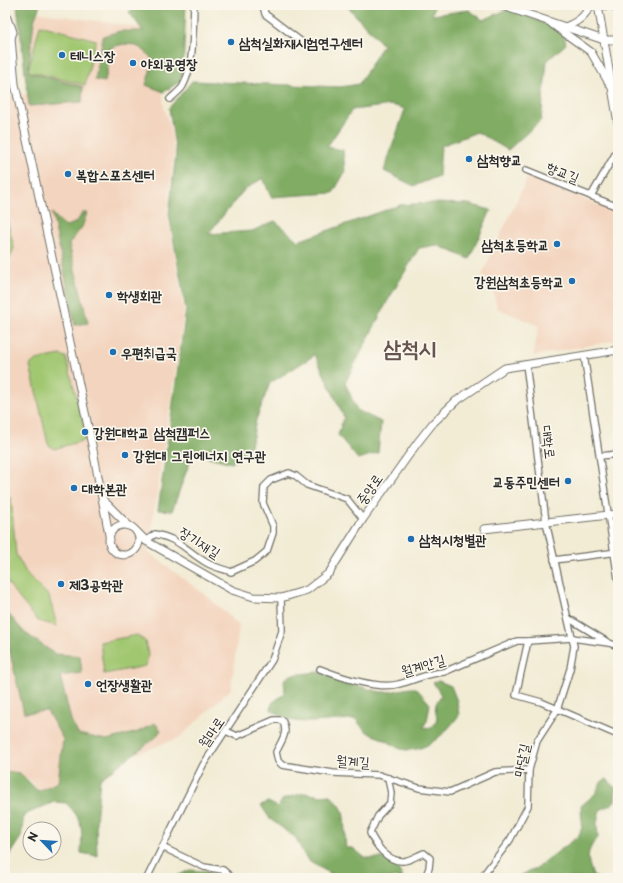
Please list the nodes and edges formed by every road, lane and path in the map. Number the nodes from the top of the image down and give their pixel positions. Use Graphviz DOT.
graph roads {
  1 [pos="194,5"];
  2 [pos="263,5"];
  3 [pos="500,5"];
  4 [pos="591,5"];
  5 [pos="598,5"];
  6 [pos="5,12"];
  7 [pos="547,21"];
  8 [pos="7,24"];
  9 [pos="565,27"];
  10 [pos="8,40"];
  11 [pos="604,40"];
  12 [pos="618,40"];
  13 [pos="303,43"];
  14 [pos="5,58"];
  15 [pos="15,84"];
  16 [pos="612,89"];
  17 [pos="170,99"];
  18 [pos="617,114"];
  19 [pos="618,123"];
  20 [pos="618,149"];
  21 [pos="526,170"];
  22 [pos="591,196"];
  23 [pos="618,207"];
  24 [pos="618,350"];
  25 [pos="584,355"];
  26 [pos="526,364"];
  27 [pos="618,454"];
  28 [pos="600,456"];
  29 [pos="103,500"];
  30 [pos="618,514"];
  31 [pos="609,515"];
  32 [pos="364,519"];
  33 [pos="546,522"];
  34 [pos="129,526"];
  35 [pos="484,529"];
  36 [pos="137,532"];
  37 [pos="110,540"];
  38 [pos="146,541"];
  39 [pos="135,549"];
  40 [pos="616,552"];
  41 [pos="554,560"];
  42 [pos="618,579"];
  43 [pos="282,598"];
  44 [pos="568,618"];
  45 [pos="572,638"];
  46 [pos="528,642"];
  47 [pos="609,643"];
  48 [pos="618,646"];
  49 [pos="320,669"];
  50 [pos="557,710"];
  51 [pos="226,731"];
  52 [pos="618,735"];
  53 [pos="529,770"];
  54 [pos="388,778"];
  55 [pos="162,848"];
  56 [pos="147,878"];
  57 [pos="232,878"];
  58 [pos="425,878"];
  59 [pos="481,878"];
  1 -- 17 [label="street"];
  2 -- 13 [label="street"];
  3 -- 7 [label="street"];
  4 -- 9 [label="street"];
  5 -- 11 [label="street"];
  6 -- 8 [label="street"];
  7 -- 9 [label="street"];
  7 -- 16 [label="street"];
  8 -- 10 [label="street"];
  9 -- 11 [label="street"];
  10 -- 15 [label="street"];
  11 -- 12 [label="street"];
  11 -- 16 [label="street"];
  14 -- 15 [label="street"];
  15 -- 29 [label="street"];
  16 -- 18 [label="street"];
  18 -- 19 [label="street"];
  20 -- 22 [label="street, 향교길"];
  21 -- 22 [label="street, 향교길"];
  22 -- 23 [label="street, 향교길"];
  24 -- 25 [label="street, 중앙로"];
  25 -- 26 [label="street, 중앙로"];
  25 -- 28 [label="street"];
  26 -- 32 [label="street, 중앙로"];
  26 -- 33 [label="street, 대학로"];
  27 -- 28 [label="street"];
  28 -- 31 [label="street"];
  29 -- 34 [label="street"];
  29 -- 37 [label="street"];
  30 -- 31 [label="street"];
  31 -- 33 [label="street"];
  31 -- 40 [label="street"];
  32 -- 38 [label="street, 장기재길"];
  32 -- 43 [label="street, 중앙로"];
  33 -- 35 [label="street"];
  33 -- 41 [label="street, 대학로"];
  34 -- 36 [label="street"];
  34 -- 37 [label="street"];
  36 -- 38 [label="street, 중앙로"];
  36 -- 39 [label="street"];
  37 -- 39 [label="street"];
  38 -- 39 [label="street"];
  38 -- 43 [label="street, 중앙로"];
  40 -- 41 [label="street"];
  40 -- 42 [label="street"];
  41 -- 44 [label="street, 대학로"];
  43 -- 51 [label="street, 월마로"];
  44 -- 45 [label="street, 마달길"];
  44 -- 47 [label="street"];
  45 -- 46 [label="street, 월계안길"];
  45 -- 47 [label="street"];
  45 -- 50 [label="street, 마달길"];
  46 -- 49 [label="street, 월계안길"];
  46 -- 50 [label="street"];
  47 -- 48 [label="street"];
  50 -- 52 [label="street"];
  50 -- 53 [label="street, 마달길"];
  51 -- 54 [label="street, 월계길"];
  51 -- 55 [label="street, 월마로"];
  53 -- 54 [label="street, 월계길"];
  53 -- 59 [label="street, 마달길"];
  54 -- 58 [label="street"];
  55 -- 56 [label="street, 월마로"];
  55 -- 57 [label="street"];
}
